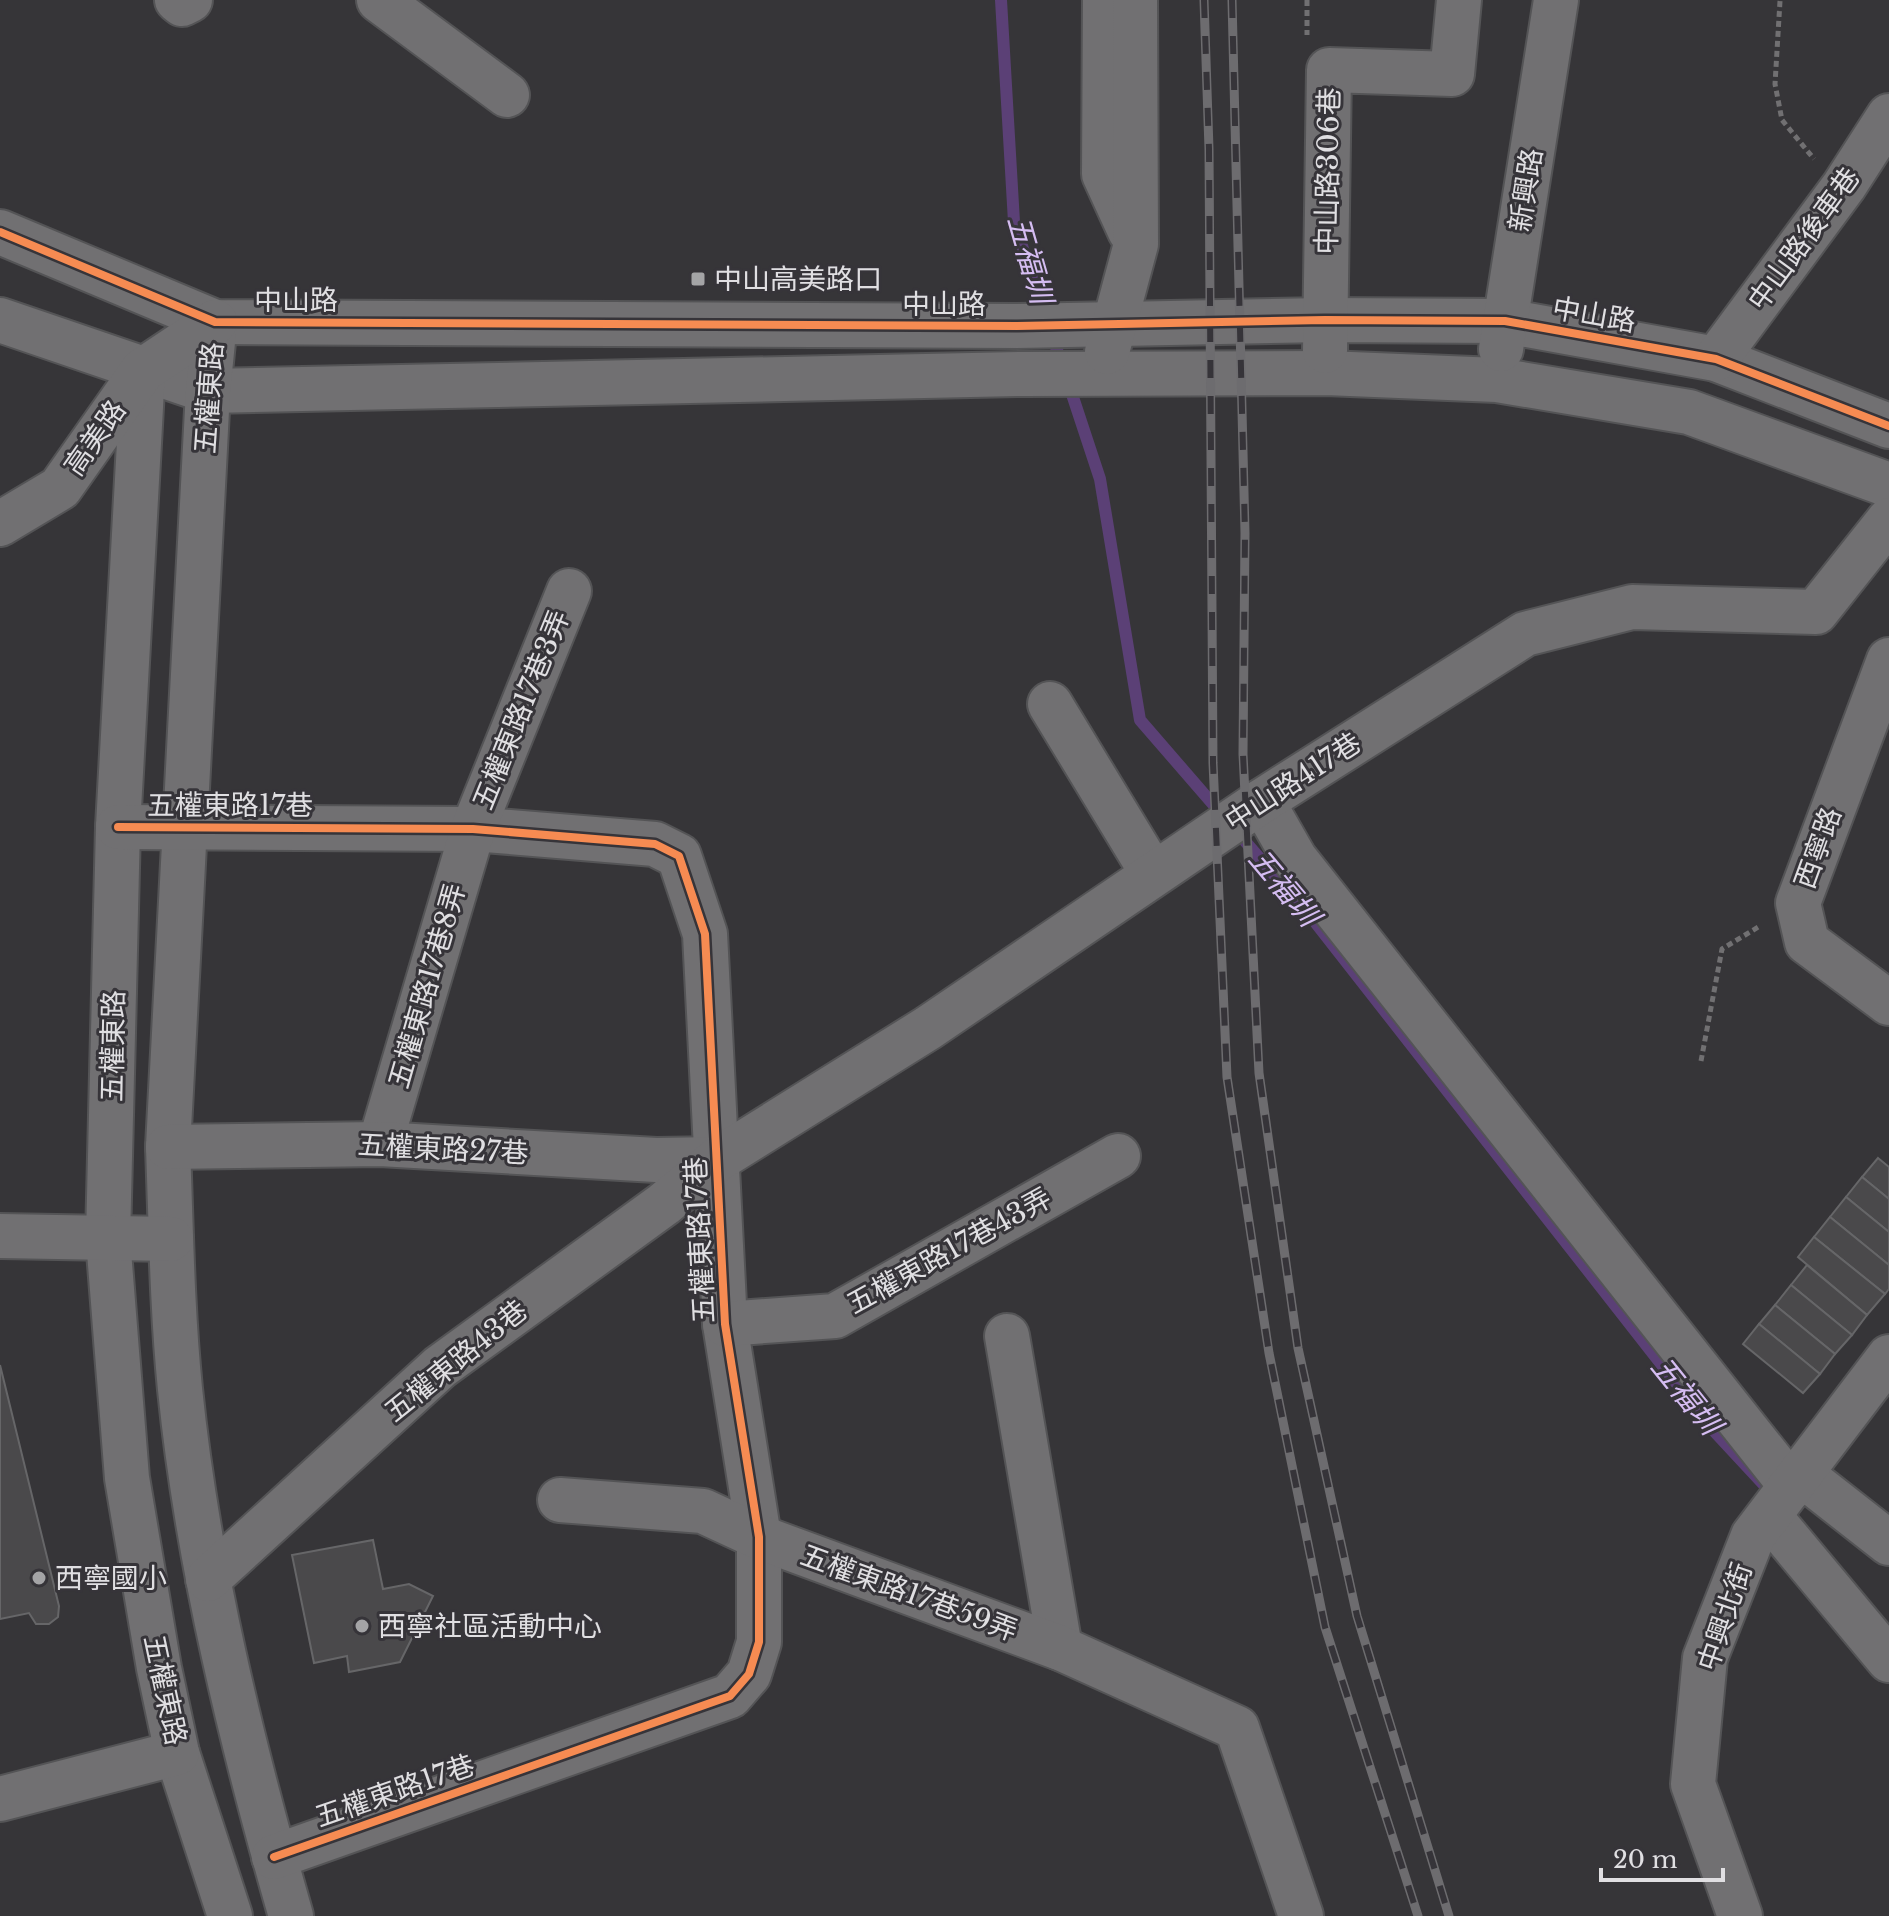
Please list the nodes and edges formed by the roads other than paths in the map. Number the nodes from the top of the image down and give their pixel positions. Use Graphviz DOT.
graph roads {
  1 [pos="177,0"];
  2 [pos="190,0"];
  3 [pos="379,0"];
  4 [pos="1105,0"];
  5 [pos="1135,0"];
  6 [pos="1459,0"];
  7 [pos="1556,0"];
  8 [pos="507,95"];
  9 [pos="1889,116"];
  10 [pos="0,232"];
  11 [pos="1136,244"];
  12 [pos="0,320"];
  13 [pos="1325,320"];
  14 [pos="1505,321"];
  15 [pos="215,322"];
  16 [pos="1115,324"];
  17 [pos="1716,359"];
  18 [pos="143,370"];
  19 [pos="1326,373"];
  20 [pos="1101,374"];
  21 [pos="1497,380"];
  22 [pos="208,391"];
  23 [pos="1889,426"];
  24 [pos="1889,485"];
  25 [pos="1889,520"];
  26 [pos="0,524"];
  27 [pos="569,591"];
  28 [pos="1889,660"];
  29 [pos="1050,704"];
  30 [pos="1262,801"];
  31 [pos="185,825"];
  32 [pos="118,827"];
  33 [pos="473,829"];
  34 [pos="1153,874"];
  35 [pos="1889,1003"];
  36 [pos="380,1144"];
  37 [pos="168,1147"];
  38 [pos="1118,1156"];
  39 [pos="718,1159"];
  40 [pos="0,1236"];
  41 [pos="108,1239"];
  42 [pos="171,1239"];
  43 [pos="725,1324"];
  44 [pos="1007,1336"];
  45 [pos="1889,1357"];
  46 [pos="1788,1492"];
  47 [pos="560,1500"];
  48 [pos="759,1537"];
  49 [pos="1889,1543"];
  50 [pos="208,1579"];
  51 [pos="1060,1648"];
  52 [pos="1889,1660"];
  53 [pos="177,1753"];
  54 [pos="0,1799"];
  55 [pos="274,1857"];
  56 [pos="230,1916"];
  57 [pos="291,1916"];
  58 [pos="1301,1916"];
  59 [pos="1740,1916"];
  1 -- 2 [label="street"];
  3 -- 8 [label="street"];
  4 -- 11 [label="street"];
  5 -- 11 [label="street"];
  6 -- 13 [label="street, 中山路306巷"];
  7 -- 14 [label="street, 新興路"];
  9 -- 17 [label="street, 中山路後車巷"];
  10 -- 15 [label="street, 中山路"];
  11 -- 16 [label="street"];
  12 -- 18 [label="street"];
  13 -- 14 [label="street, 中山路"];
  13 -- 16 [label="street, 中山路"];
  13 -- 19 [label="street, 中山路306巷"];
  14 -- 17 [label="street, 中山路"];
  14 -- 21 [label="street, 新興路"];
  15 -- 16 [label="street, 中山路"];
  15 -- 18 [label="street, 五權東路"];
  15 -- 22 [label="street, 五權東路"];
  16 -- 20 [label="street"];
  17 -- 23 [label="street, 中山路"];
  18 -- 22 [label="street"];
  18 -- 26 [label="street, 高美路"];
  18 -- 32 [label="street, 五權東路"];
  19 -- 20 [label="street"];
  19 -- 21 [label="street"];
  20 -- 22 [label="street"];
  21 -- 24 [label="street"];
  22 -- 31 [label="street, 五權東路"];
  25 -- 30 [label="street, 中山路417巷"];
  27 -- 33 [label="street, 五權東路17巷3弄"];
  28 -- 35 [label="street, 西寧路"];
  29 -- 34 [label="street"];
  30 -- 34 [label="street, 中山路417巷"];
  30 -- 46 [label="street"];
  31 -- 32 [label="street, 五權東路17巷"];
  31 -- 33 [label="street, 五權東路17巷"];
  31 -- 37 [label="street, 五權東路"];
  32 -- 41 [label="street, 五權東路"];
  33 -- 36 [label="street, 五權東路17巷8弄"];
  33 -- 39 [label="street, 五權東路17巷"];
  34 -- 39 [label="street, 中山路417巷"];
  36 -- 37 [label="street, 五權東路27巷"];
  36 -- 39 [label="street, 五權東路27巷"];
  37 -- 42 [label="street, 五權東路"];
  38 -- 43 [label="street, 五權東路17巷43弄"];
  39 -- 43 [label="street, 五權東路17巷"];
  39 -- 50 [label="street, 五權東路43巷"];
  40 -- 41 [label="street"];
  41 -- 42 [label="street"];
  41 -- 53 [label="street, 五權東路"];
  42 -- 50 [label="street, 五權東路"];
  43 -- 48 [label="street, 五權東路17巷"];
  44 -- 51 [label="street, 五權東路17巷59弄"];
  45 -- 46 [label="street, 中興北街"];
  46 -- 49 [label="street"];
  46 -- 52 [label="street"];
  46 -- 59 [label="street, 中興北街"];
  47 -- 48 [label="street, 五權東路17巷59弄"];
  48 -- 51 [label="street, 五權東路17巷59弄"];
  48 -- 55 [label="street, 五權東路17巷"];
  50 -- 55 [label="street, 五權東路"];
  51 -- 58 [label="street, 五權東路17巷59弄"];
  53 -- 54 [label="street"];
  53 -- 56 [label="street, 五權東路"];
  55 -- 57 [label="street, 五權東路"];
}
